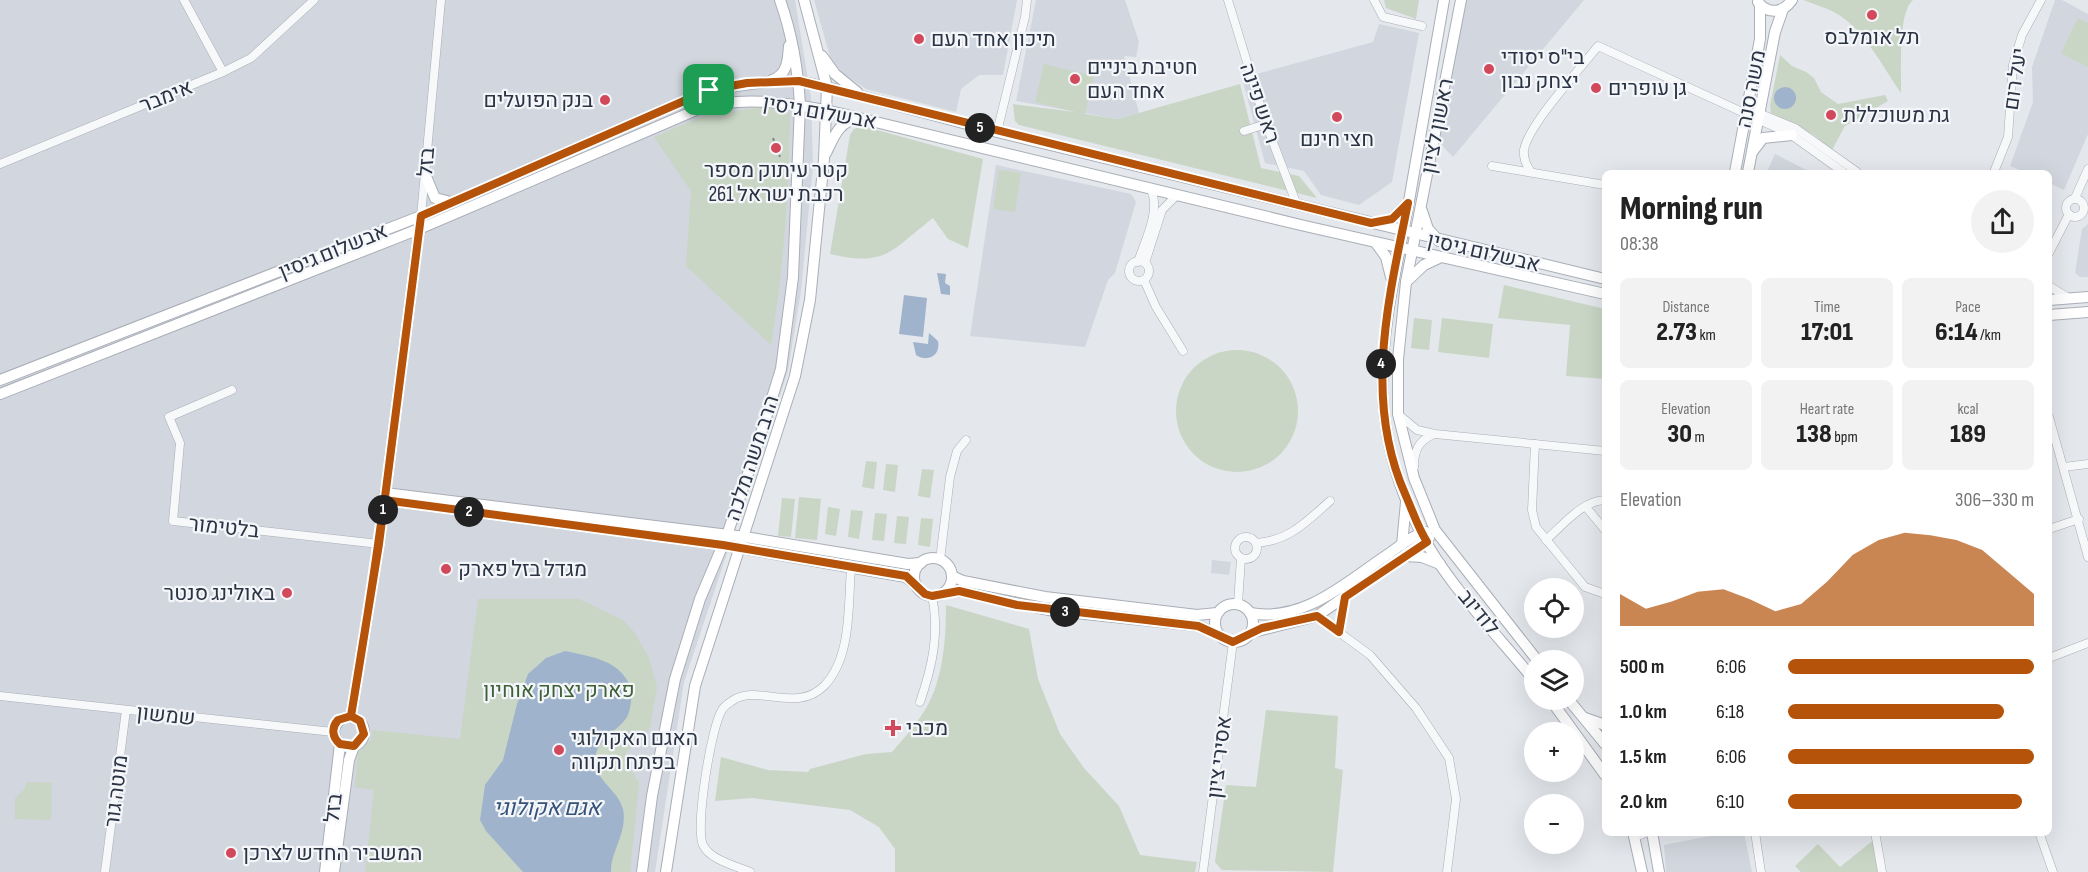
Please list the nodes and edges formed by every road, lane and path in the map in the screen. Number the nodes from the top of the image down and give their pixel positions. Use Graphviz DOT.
graph roads {
  1 [pos="184,0"];
  2 [pos="314,0"];
  3 [pos="441,0"];
  4 [pos="780,0"];
  5 [pos="804,0"];
  6 [pos="1027,0"];
  7 [pos="1228,0"];
  8 [pos="1374,0"];
  9 [pos="1444,0"];
  10 [pos="1461,0"];
  11 [pos="1792,0"];
  12 [pos="2041,0"];
  13 [pos="1758,3"];
  14 [pos="1783,9"];
  15 [pos="1422,26"];
  16 [pos="789,28"];
  17 [pos="818,48"];
  18 [pos="223,72"];
  19 [pos="799,81"];
  20 [pos="765,82"];
  21 [pos="826,87"];
  22 [pos="873,100"];
  23 [pos="800,105"];
  24 [pos="826,110"];
  25 [pos="1746,112"];
  26 [pos="1758,116"];
  27 [pos="861,117"];
  28 [pos="1266,124"];
  29 [pos="1244,131"];
  30 [pos="997,132"];
  31 [pos="1792,135"];
  32 [pos="1751,157"];
  33 [pos="824,159"];
  34 [pos="0,164"];
  35 [pos="1492,166"];
  36 [pos="2088,169"];
  37 [pos="1735,170"];
  38 [pos="1748,170"];
  39 [pos="1840,170"];
  40 [pos="1854,170"];
  41 [pos="1993,170"];
  42 [pos="1531,172"];
  43 [pos="425,174"];
  44 [pos="1602,184"];
  45 [pos="1150,188"];
  46 [pos="1177,195"];
  47 [pos="2075,198"];
  48 [pos="454,202"];
  49 [pos="1408,203"];
  50 [pos="1297,205"];
  51 [pos="2086,210"];
  52 [pos="1422,212"];
  53 [pos="2069,214"];
  54 [pos="421,216"];
  55 [pos="1371,223"];
  56 [pos="419,229"];
  57 [pos="1402,232"];
  58 [pos="1416,236"];
  59 [pos="394,239"];
  60 [pos="1440,241"];
  61 [pos="1376,243"];
  62 [pos="2052,247"];
  63 [pos="1400,248"];
  64 [pos="1413,251"];
  65 [pos="1442,258"];
  66 [pos="415,261"];
  67 [pos="1141,262"];
  68 [pos="1602,278"];
  69 [pos="1144,280"];
  70 [pos="1406,282"];
  71 [pos="1391,284"];
  72 [pos="2052,289"];
  73 [pos="1602,293"];
  74 [pos="2088,297"];
  75 [pos="2074,298"];
  76 [pos="2052,300"];
  77 [pos="2088,312"];
  78 [pos="2052,315"];
  79 [pos="1183,351"];
  80 [pos="0,380"];
  81 [pos="232,390"];
  82 [pos="0,394"];
  83 [pos="1398,414"];
  84 [pos="2052,427"];
  85 [pos="1435,434"];
  86 [pos="966,440"];
  87 [pos="1535,444"];
  88 [pos="1602,451"];
  89 [pos="2088,464"];
  90 [pos="2064,467"];
  91 [pos="1414,478"];
  92 [pos="1406,496"];
  93 [pos="385,497"];
  94 [pos="1602,500"];
  95 [pos="1330,501"];
  96 [pos="1586,507"];
  97 [pos="733,517"];
  98 [pos="751,518"];
  99 [pos="2079,519"];
  100 [pos="1602,526"];
  101 [pos="2052,529"];
  102 [pos="1435,530"];
  103 [pos="708,538"];
  104 [pos="1424,538"];
  105 [pos="725,540"];
  106 [pos="765,540"];
  107 [pos="1546,540"];
  108 [pos="743,542"];
  109 [pos="1257,543"];
  110 [pos="379,544"];
  111 [pos="1402,544"];
  112 [pos="763,552"];
  113 [pos="1406,556"];
  114 [pos="2088,557"];
  115 [pos="1241,558"];
  116 [pos="940,560"];
  117 [pos="716,562"];
  118 [pos="921,563"];
  119 [pos="1440,564"];
  120 [pos="735,568"];
  121 [pos="851,568"];
  122 [pos="952,576"];
  123 [pos="916,585"];
  124 [pos="1602,594"];
  125 [pos="938,595"];
  126 [pos="1345,597"];
  127 [pos="1238,604"];
  128 [pos="1217,613"];
  129 [pos="1251,613"];
  130 [pos="1317,616"];
  131 [pos="1339,632"];
  132 [pos="1250,633"];
  133 [pos="1220,635"];
  134 [pos="1233,642"];
  135 [pos="2088,643"];
  136 [pos="1530,650"];
  137 [pos="2052,657"];
  138 [pos="1524,668"];
  139 [pos="0,696"];
  140 [pos="920,702"];
  141 [pos="1558,710"];
  142 [pos="1577,710"];
  143 [pos="126,711"];
  144 [pos="351,716"];
  145 [pos="1582,717"];
  146 [pos="1602,723"];
  147 [pos="333,732"];
  148 [pos="1602,739"];
  149 [pos="340,744"];
  150 [pos="1602,744"];
  151 [pos="354,746"];
  152 [pos="1591,753"];
  153 [pos="1602,770"];
  154 [pos="1634,836"];
  155 [pos="1651,836"];
  156 [pos="1756,836"];
  157 [pos="1876,836"];
  158 [pos="2040,836"];
  159 [pos="105,872"];
  160 [pos="325,872"];
  161 [pos="334,872"];
  162 [pos="642,872"];
  163 [pos="666,872"];
  164 [pos="750,872"];
  165 [pos="1203,872"];
  166 [pos="1447,872"];
  167 [pos="1642,872"];
  168 [pos="1659,872"];
  169 [pos="1761,872"];
  170 [pos="1882,872"];
  171 [pos="2053,872"];
  1 -- 18 [label="street"];
  2 -- 18 [label="street, אימבר"];
  3 -- 43 [label="street, בזל"];
  4 -- 16 [label="street"];
  5 -- 17 [label="street"];
  6 -- 30 [label="street"];
  7 -- 28 [label="street, ראש פינה"];
  8 -- 15 [label="street"];
  9 -- 49 [label="street, ראשון לציון"];
  10 -- 52 [label="street, ראשון לציון"];
  11 -- 14 [label="street"];
  12 -- 41 [label="street, יעל רום"];
  13 -- 14 [label="street"];
  13 -- 25 [label="street, משה סנה"];
  14 -- 26 [label="street, משה סנה"];
  16 -- 19 [label="street, הרב משה מלכה"];
  16 -- 20 [label="street"];
  17 -- 21 [label="street, הרב משה מלכה"];
  17 -- 22 [label="street"];
  18 -- 34 [label="street, אימבר"];
  19 -- 20 [label="street, אבשלום גיסין"];
  19 -- 21 [label="street, אבשלום גיסין"];
  19 -- 23 [label="street, הרב משה מלכה"];
  20 -- 48 [label="street, אבשלום גיסין"];
  21 -- 22 [label="street, אבשלום גיסין"];
  21 -- 24 [label="street, הרב משה מלכה"];
  22 -- 30 [label="street, אבשלום גיסין"];
  23 -- 24 [label="street, אבשלום גיסין"];
  23 -- 56 [label="street, אבשלום גיסין"];
  23 -- 97 [label="street, הרב משה מלכה"];
  24 -- 27 [label="street, אבשלום גיסין"];
  24 -- 33 [label="street, הרב משה מלכה"];
  25 -- 26 [label="street"];
  25 -- 37 [label="street, משה סנה"];
  25 -- 42 [label="street"];
  26 -- 31 [label="street"];
  26 -- 32 [label="street, משה סנה"];
  26 -- 40 [label="street"];
  27 -- 33 [label="street"];
  27 -- 45 [label="street, אבשלום גיסין"];
  28 -- 29 [label="street"];
  28 -- 50 [label="street, ראש פינה"];
  30 -- 50 [label="street, אבשלום גיסין"];
  31 -- 32 [label="street"];
  31 -- 39 [label="street"];
  32 -- 38 [label="street, משה סנה"];
  33 -- 98 [label="street, הרב משה מלכה"];
  35 -- 42 [label="street"];
  36 -- 47 [label="street"];
  42 -- 44 [label="street"];
  43 -- 48 [label="street"];
  43 -- 54 [label="street, בזל"];
  45 -- 46 [label="street, אבשלום גיסין"];
  45 -- 67 [label="street"];
  46 -- 61 [label="street, אבשלום גיסין"];
  46 -- 67 [label="street"];
  47 -- 51 [label="street"];
  47 -- 53 [label="street"];
  48 -- 54 [label="street, אבשלום גיסין"];
  49 -- 55 [label="street"];
  49 -- 57 [label="street, ראשון לציון"];
  50 -- 55 [label="street, אבשלום גיסין"];
  51 -- 53 [label="street"];
  52 -- 58 [label="street, ראשון לציון"];
  52 -- 60 [label="street"];
  53 -- 62 [label="street"];
  54 -- 56 [label="street, בזל"];
  54 -- 80 [label="street, אבשלום גיסין"];
  55 -- 57 [label="street, אבשלום גיסין"];
  56 -- 59 [label="street, אבשלום גיסין"];
  56 -- 66 [label="street, בזל"];
  57 -- 58 [label="street, אבשלום גיסין"];
  57 -- 63 [label="street, ראשון לציון"];
  58 -- 60 [label="street, אבשלום גיסין"];
  58 -- 64 [label="street, ראשון לציון"];
  59 -- 66 [label="street"];
  59 -- 82 [label="street, אבשלום גיסין"];
  60 -- 68 [label="street, אבשלום גיסין"];
  61 -- 63 [label="street, אבשלום גיסין"];
  61 -- 71 [label="street"];
  63 -- 64 [label="street, אבשלום גיסין"];
  63 -- 71 [label="street, ראשון לציון"];
  64 -- 65 [label="street, אבשלום גיסין"];
  64 -- 70 [label="street, ראשון לציון"];
  65 -- 70 [label="street"];
  65 -- 73 [label="street, אבשלום גיסין"];
  66 -- 93 [label="street, בזל"];
  67 -- 69 [label="street"];
  67 -- 69 [label="street"];
  69 -- 79 [label="street"];
  70 -- 83 [label="street, ראשון לציון"];
  71 -- 92 [label="street, לודיוב"];
  72 -- 75 [label="street"];
  74 -- 75 [label="street"];
  75 -- 76 [label="street"];
  77 -- 78 [label="street"];
  81 -- 110 [label="street, בלטימור"];
  83 -- 85 [label="street"];
  83 -- 91 [label="street, לודיוב"];
  84 -- 90 [label="street"];
  85 -- 87 [label="street"];
  85 -- 91 [label="street"];
  86 -- 116 [label="street"];
  87 -- 88 [label="street"];
  87 -- 107 [label="street"];
  89 -- 90 [label="street"];
  90 -- 99 [label="street"];
  91 -- 102 [label="street, לודיוב"];
  92 -- 104 [label="street, לודיוב"];
  92 -- 111 [label="street"];
  93 -- 103 [label="street"];
  93 -- 110 [label="street, בזל"];
  94 -- 96 [label="street"];
  95 -- 109 [label="street"];
  96 -- 100 [label="street"];
  96 -- 107 [label="street"];
  97 -- 103 [label="street"];
  97 -- 105 [label="street, הרב משה מלכה"];
  98 -- 106 [label="street"];
  98 -- 108 [label="street, הרב משה מלכה"];
  99 -- 101 [label="street"];
  99 -- 114 [label="street"];
  102 -- 104 [label="street"];
  102 -- 136 [label="street, לודיוב"];
  103 -- 105 [label="street"];
  103 -- 117 [label="street"];
  104 -- 111 [label="street"];
  104 -- 113 [label="street"];
  104 -- 119 [label="street, לודיוב"];
  105 -- 108 [label="street"];
  105 -- 117 [label="street, הרב משה מלכה"];
  106 -- 108 [label="street"];
  106 -- 118 [label="street"];
  107 -- 124 [label="street"];
  108 -- 112 [label="street"];
  108 -- 120 [label="street, הרב משה מלכה"];
  109 -- 115 [label="street"];
  109 -- 115 [label="street"];
  110 -- 144 [label="street, בזל"];
  111 -- 129 [label="street"];
  112 -- 120 [label="street"];
  112 -- 121 [label="street"];
  113 -- 119 [label="street"];
  113 -- 126 [label="street"];
  115 -- 127 [label="street"];
  116 -- 118 [label="street"];
  116 -- 122 [label="street"];
  117 -- 162 [label="street, הרב משה מלכה"];
  118 -- 123 [label="street"];
  119 -- 138 [label="street, לודיוב"];
  120 -- 163 [label="street, הרב משה מלכה"];
  121 -- 123 [label="street"];
  121 -- 164 [label="street"];
  122 -- 125 [label="street"];
  122 -- 128 [label="street"];
  123 -- 125 [label="street"];
  125 -- 133 [label="street"];
  125 -- 140 [label="street"];
  126 -- 130 [label="street"];
  126 -- 131 [label="street"];
  127 -- 128 [label="street"];
  127 -- 129 [label="street"];
  128 -- 133 [label="street"];
  129 -- 132 [label="street"];
  130 -- 131 [label="street"];
  130 -- 132 [label="street"];
  131 -- 166 [label="street"];
  132 -- 134 [label="street"];
  133 -- 134 [label="street"];
  134 -- 165 [label="street, אסירי ציון"];
  135 -- 137 [label="street"];
  139 -- 143 [label="street, שמשון"];
  141 -- 152 [label="street"];
  142 -- 145 [label="street"];
  143 -- 147 [label="street, שמשון"];
  143 -- 159 [label="street, מוטה גור"];
  144 -- 147 [label="street"];
  144 -- 151 [label="street"];
  145 -- 146 [label="street"];
  145 -- 148 [label="street"];
  147 -- 149 [label="street"];
  149 -- 151 [label="street"];
  149 -- 160 [label="street, בזל"];
  150 -- 152 [label="street"];
  151 -- 161 [label="street, בזל"];
  152 -- 153 [label="street"];
  154 -- 167 [label="street"];
  155 -- 168 [label="street"];
  156 -- 169 [label="street"];
  157 -- 170 [label="street"];
  158 -- 171 [label="street"];
}
